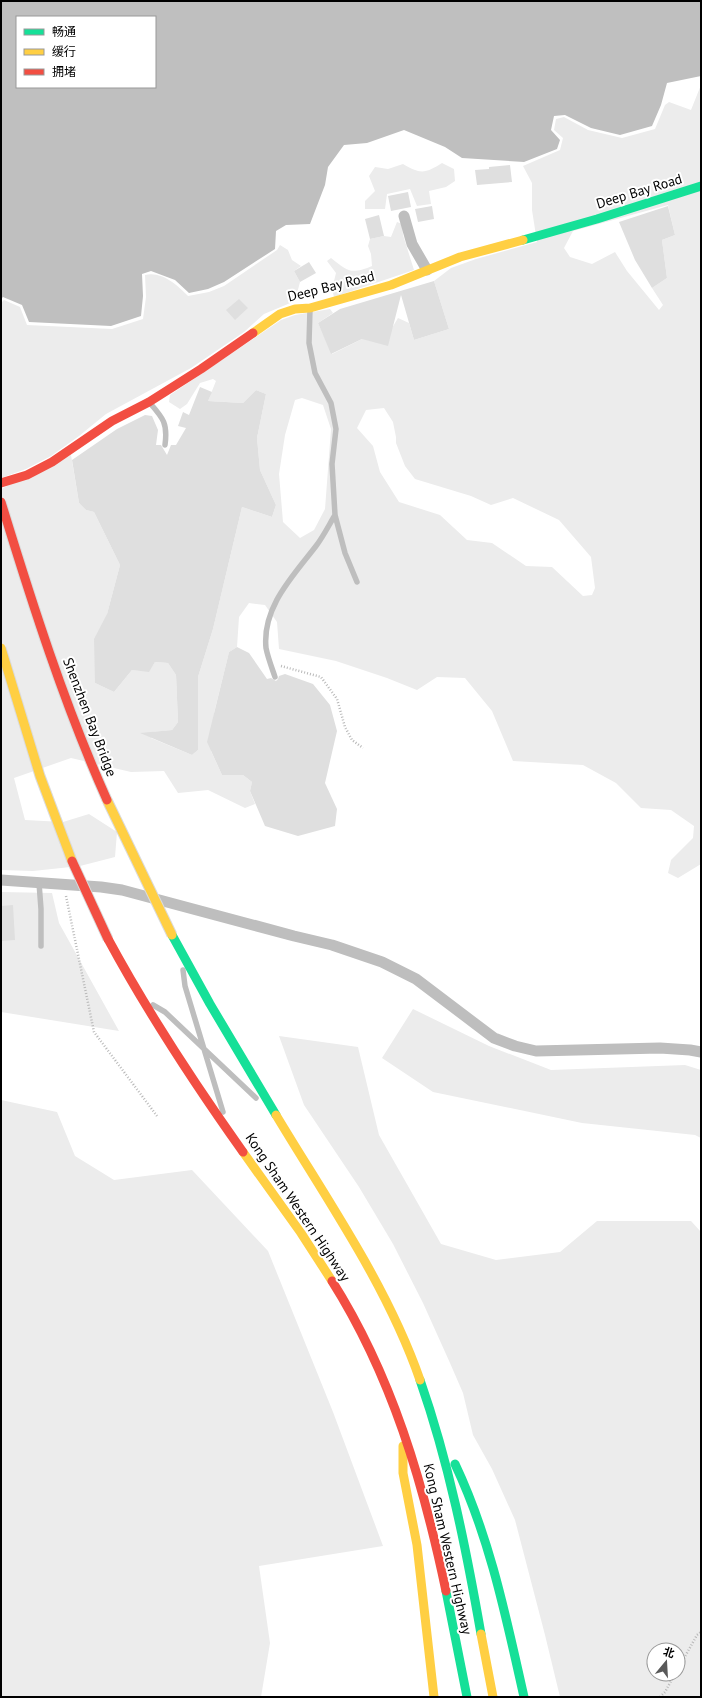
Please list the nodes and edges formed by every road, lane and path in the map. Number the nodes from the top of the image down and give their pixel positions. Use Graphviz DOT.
graph roads {
  1 [pos="701,186"];
  2 [pos="404,216"];
  3 [pos="427,270"];
  4 [pos="310,308"];
  5 [pos="149,402"];
  6 [pos="165,445"];
  7 [pos="1,483"];
  8 [pos="1,502"];
  9 [pos="335,515"];
  10 [pos="357,582"];
  11 [pos="1,648"];
  12 [pos="270,663"];
  13 [pos="275,677"];
  14 [pos="364,748"];
  15 [pos="1,880"];
  16 [pos="39,883"];
  17 [pos="64,884"];
  18 [pos="175,939"];
  19 [pos="41,946"];
  20 [pos="140,998"];
  21 [pos="206,1051"];
  22 [pos="701,1052"];
  23 [pos="157,1116"];
  24 [pos="277,1116"];
  25 [pos="229,1131"];
  26 [pos="402,1426"];
  27 [pos="437,1428"];
  28 [pos="701,1632"];
  29 [pos="686,1655"];
  30 [pos="671,1682"];
  31 [pos="434,1697"];
  32 [pos="467,1697"];
  33 [pos="493,1697"];
  34 [pos="524,1697"];
  35 [pos="660,1697"];
  1 -- 3 [label="main road, Deep Bay Road"];
  2 -- 3 [label="street"];
  3 -- 4 [label="main road, Deep Bay Road"];
  4 -- 5 [label="main road, Deep Bay Road"];
  4 -- 9 [label="lane"];
  5 -- 6 [label="lane"];
  5 -- 7 [label="main road, Deep Bay Road"];
  8 -- 18 [label="main road, Shenzhen Bay Bridge, bridge"];
  9 -- 10 [label="lane"];
  9 -- 12 [label="lane"];
  11 -- 20 [label="main road, Kong Sham Western Highway, bridge"];
  12 -- 13 [label="lane"];
  12 -- 14 [label="path"];
  15 -- 16 [label="street"];
  16 -- 17 [label="street"];
  16 -- 19 [label="lane"];
  17 -- 22 [label="street"];
  17 -- 23 [label="path"];
  18 -- 21 [label="lane"];
  18 -- 24 [label="main road, Kong Sham Western Highway"];
  20 -- 21 [label="lane"];
  20 -- 25 [label="main road, Kong Sham Western Highway"];
  21 -- 24 [label="lane"];
  21 -- 25 [label="lane"];
  24 -- 27 [label="main road, Kong Sham Western Highway"];
  25 -- 26 [label="main road, Kong Sham Western Highway"];
  26 -- 31 [label="main road"];
  26 -- 32 [label="main road, Kong Sham Western Highway"];
  27 -- 33 [label="main road, Kong Sham Western Highway"];
  27 -- 34 [label="main road"];
  28 -- 29 [label="path"];
  30 -- 35 [label="path"];
}
